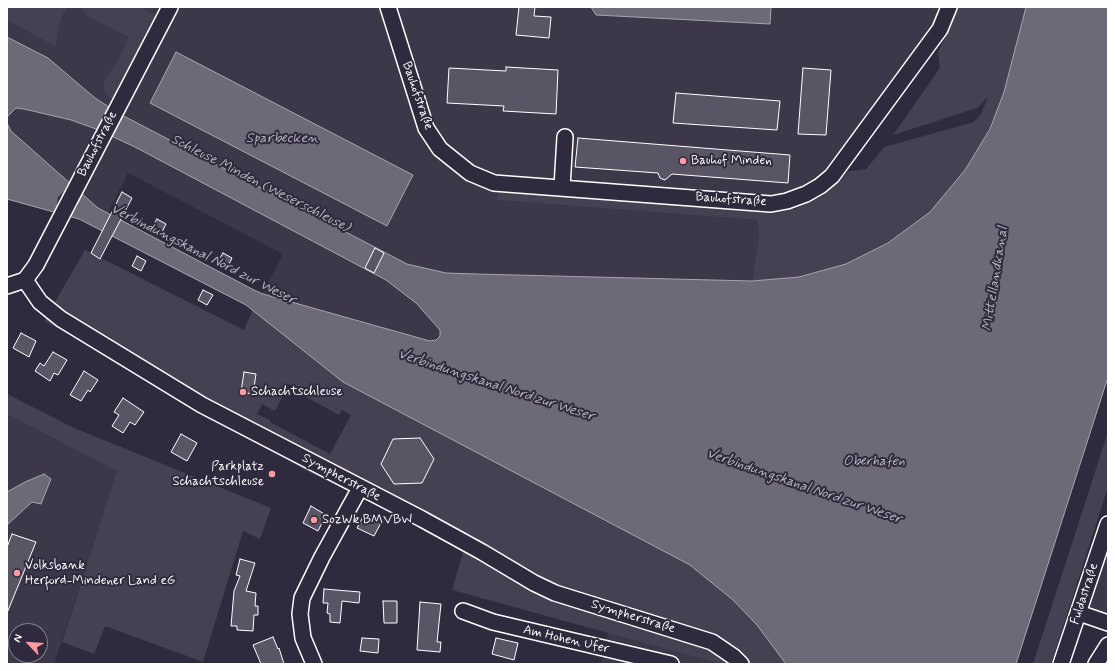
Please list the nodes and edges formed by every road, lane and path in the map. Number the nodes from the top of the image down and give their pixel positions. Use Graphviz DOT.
graph roads {
  1 [pos="388,7"];
  2 [pos="949,7"];
  3 [pos="167,12"];
  4 [pos="565,137"];
  5 [pos="562,187"];
  6 [pos="25,280"];
  7 [pos="7,286"];
  8 [pos="360,488"];
  9 [pos="1108,524"];
  10 [pos="463,611"];
  11 [pos="1079,613"];
  12 [pos="1108,623"];
  13 [pos="1108,645"];
  14 [pos="612,658"];
  15 [pos="314,664"];
  16 [pos="670,664"];
  17 [pos="741,664"];
  18 [pos="1061,664"];
  19 [pos="1096,664"];
  1 -- 5 [label="street, Bauhofstraße"];
  2 -- 5 [label="street, Bauhofstraße"];
  3 -- 6 [label="street, Bauhofstraße"];
  4 -- 5 [label="street"];
  6 -- 7 [label="street"];
  6 -- 8 [label="street, Sympherstraße"];
  8 -- 15 [label="street"];
  8 -- 17 [label="street, Sympherstraße"];
  9 -- 11 [label="street, Fuldastraße"];
  10 -- 14 [label="street, Am Hohen Ufer"];
  11 -- 12 [label="street"];
  11 -- 18 [label="street, Fuldastraße"];
  13 -- 19 [label="street"];
  14 -- 16 [label="street, Am Hohen Ufer"];
}
